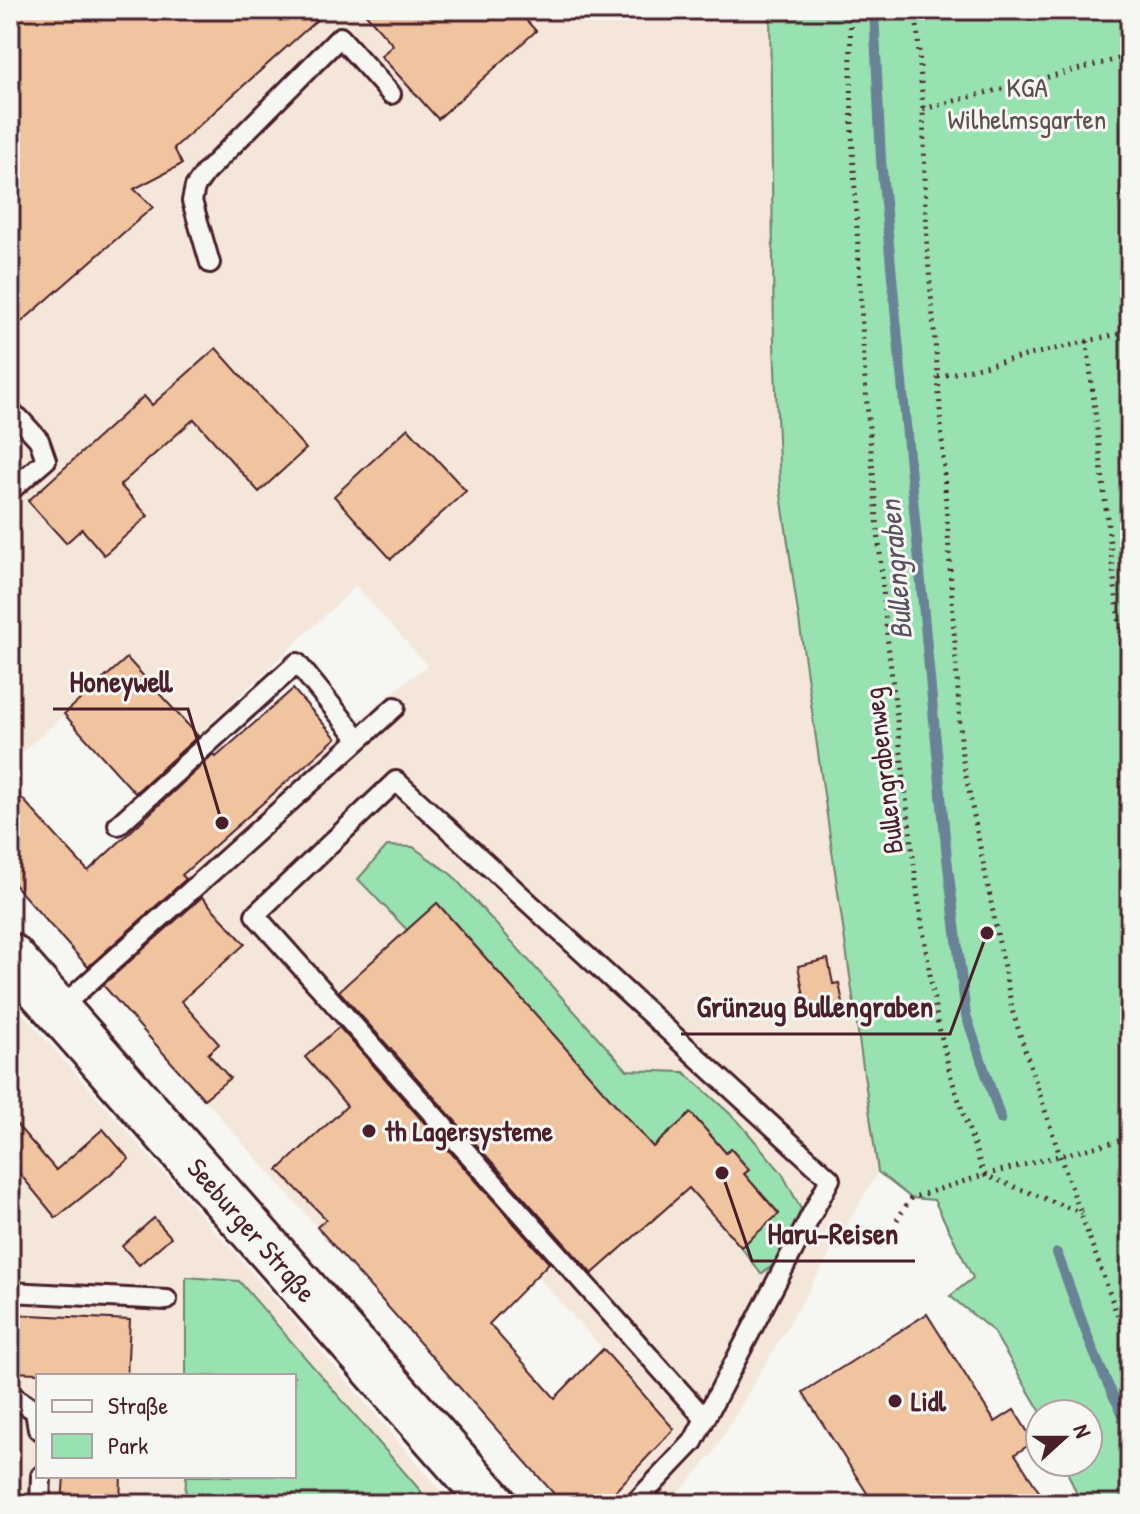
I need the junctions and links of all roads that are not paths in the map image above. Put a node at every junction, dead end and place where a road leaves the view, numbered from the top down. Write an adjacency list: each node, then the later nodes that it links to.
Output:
1 (391, 94): 2 (lane)
2 (210, 263)
3 (19, 418): 4 (lane)
4 (11, 490)
5 (395, 707): 6 (lane)
6 (358, 738): 7 (lane); 9 (lane)
7 (118, 825)
8 (10, 956): 9 (street, Seeburger Straße)
9 (58, 1010): 17 (street, Seeburger Straße)
10 (10, 1292): 11 (lane)
11 (167, 1300)
12 (10, 1394): 13 (lane)
13 (36, 1417)
14 (705, 1419): 14 (lane); 18 (lane)
15 (41, 1478): 16 (lane)
16 (40, 1504)
17 (494, 1504)
18 (634, 1504)

